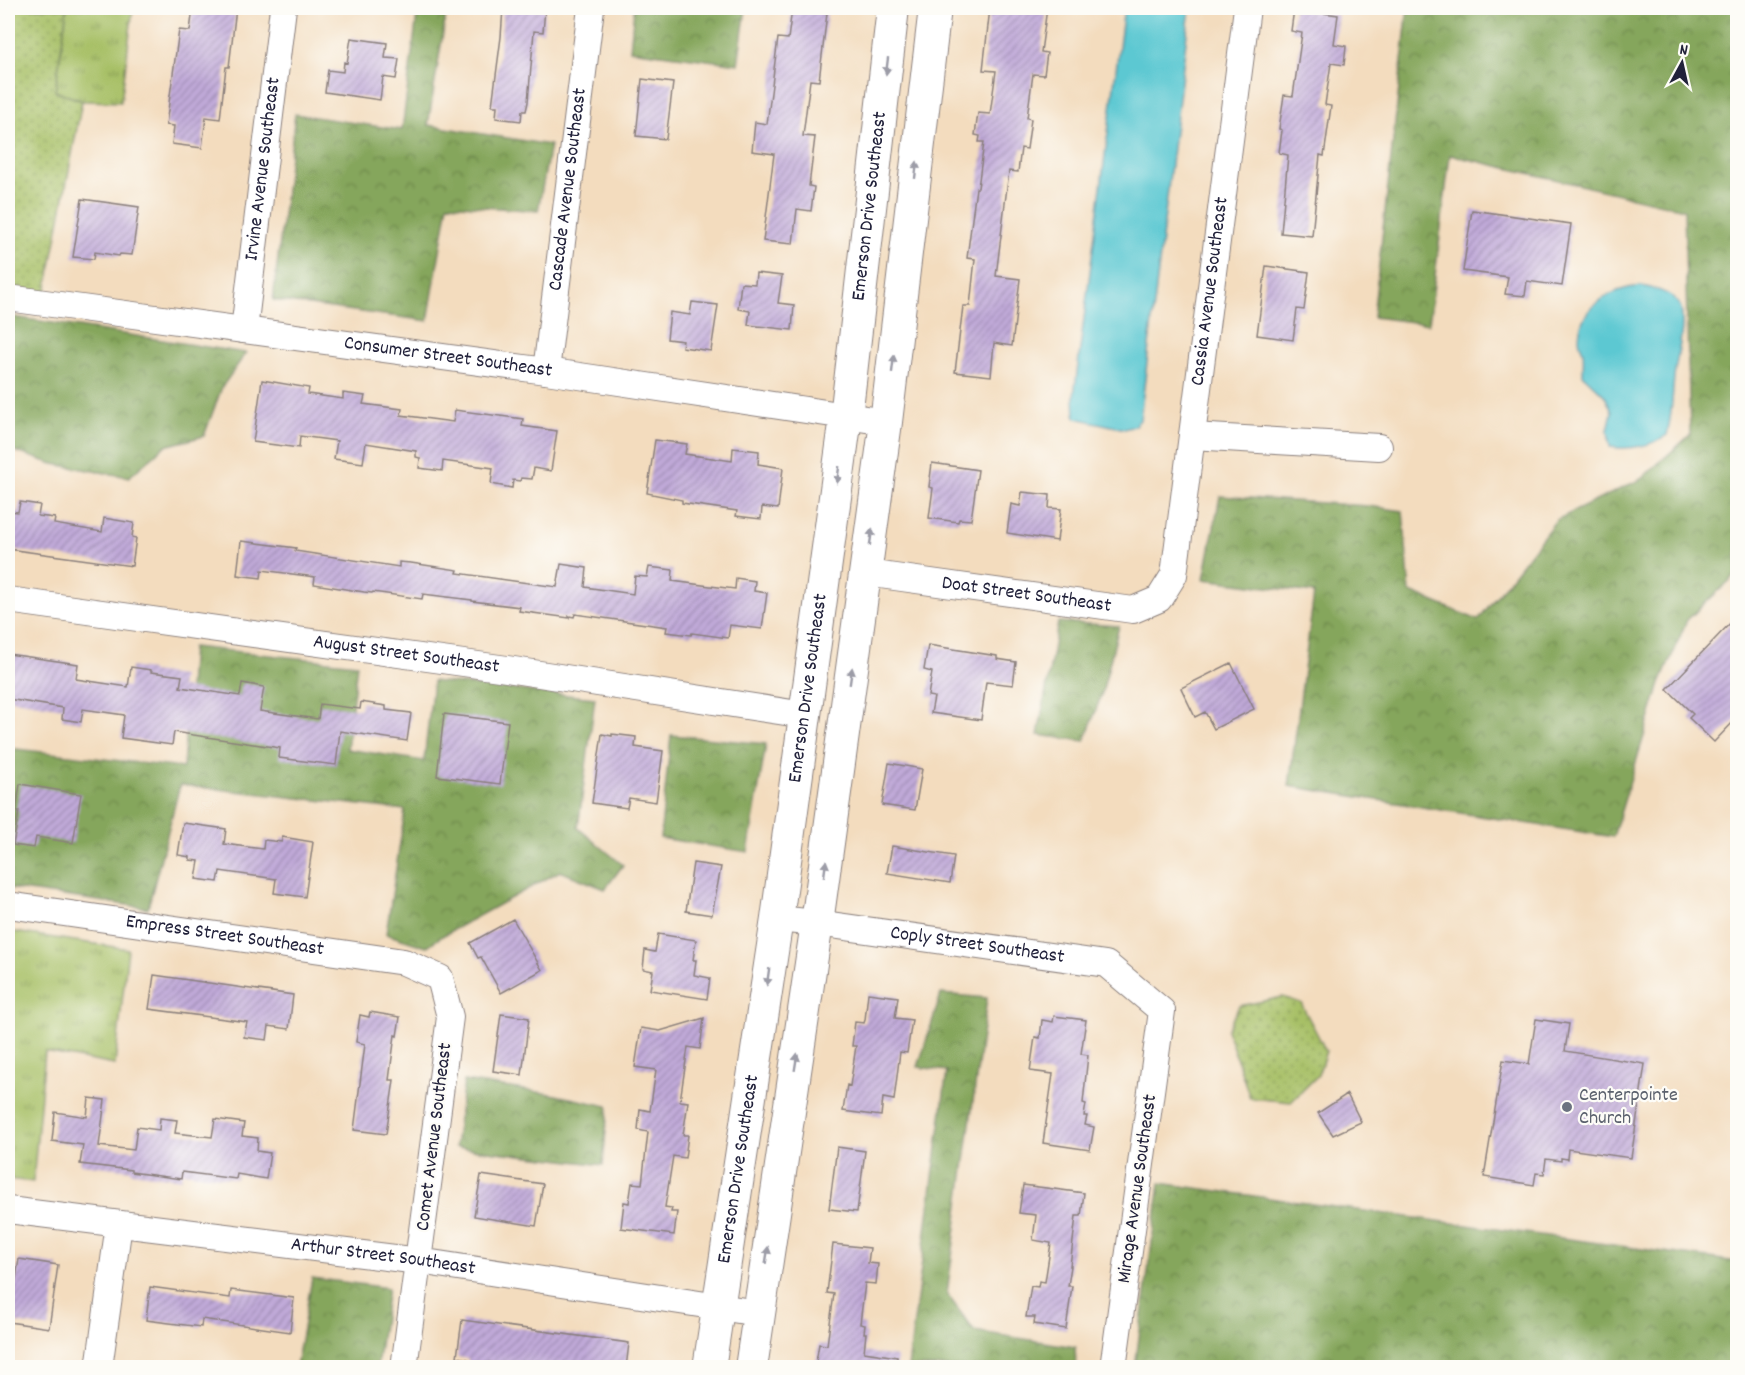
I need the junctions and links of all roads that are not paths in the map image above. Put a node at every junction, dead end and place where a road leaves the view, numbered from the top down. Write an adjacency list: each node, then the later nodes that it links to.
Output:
1 (283, 8): 7 (street, Irvine Avenue Southeast)
2 (591, 8): 8 (street, Cascade Avenue Southeast)
3 (894, 8): 9 (street, Emerson Drive Southeast, one-way to 9)
4 (935, 8): 10 (street, Emerson Drive Southeast, one-way to 4)
5 (1247, 8): 11 (street, Cassia Avenue Southeast)
6 (8, 298): 7 (street, Consumer Street Southeast)
7 (244, 330): 8 (street, Consumer Street Southeast)
8 (546, 371): 9 (street, Consumer Street Southeast)
9 (846, 417): 10 (street, Consumer Street Southeast); 16 (street, Emerson Drive Southeast, one-way to 16)
10 (886, 422): 13 (street, Emerson Drive Southeast, one-way to 10)
11 (1192, 436): 12 (street); 14 (street, Cassia Avenue Southeast)
12 (1379, 447)
13 (866, 573): 14 (street, Doat Street Southeast); 19 (street, Emerson Drive Southeast, one-way to 13)
14 (1174, 575)
15 (8, 600): 16 (street, August Street Southeast)
16 (805, 715): 18 (street, Emerson Drive Southeast)
17 (8, 905): 20 (street, Empress Street Southeast)
18 (777, 919): 19 (street, Coply Street Southeast); 25 (street, Emerson Drive Southeast, one-way to 25)
19 (818, 923): 21 (street, Coply Street Southeast); 26 (street, Emerson Drive Southeast, one-way to 19)
20 (440, 978): 24 (street, Comet Avenue Southeast)
21 (1162, 1011): 31 (street, Mirage Avenue Southeast)
22 (8, 1210): 23 (street, Arthur Street Southeast)
23 (119, 1224): 24 (street, Arthur Street Southeast); 27 (street)
24 (419, 1261): 25 (street, Arthur Street Southeast); 28 (street, Comet Avenue Southeast)
25 (718, 1307): 26 (street, Arthur Street Southeast); 29 (street, Emerson Drive Southeast)
26 (758, 1313): 30 (street, Emerson Drive Southeast)
27 (99, 1368)
28 (404, 1368)
29 (710, 1368)
30 (751, 1368)
31 (1113, 1368)

